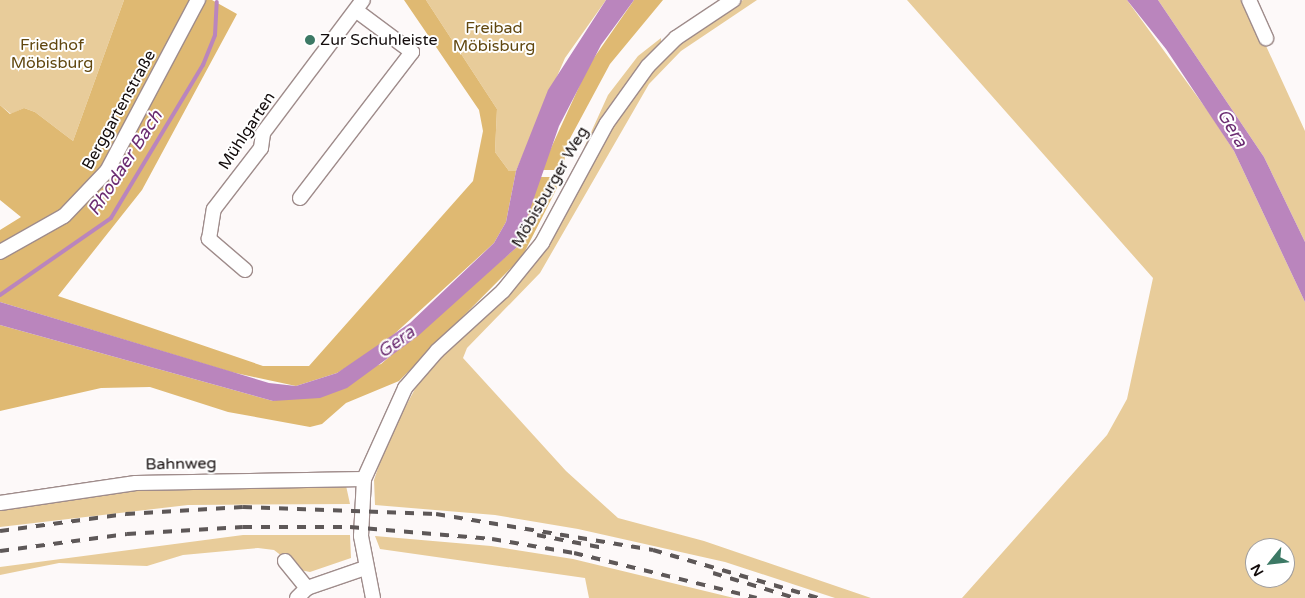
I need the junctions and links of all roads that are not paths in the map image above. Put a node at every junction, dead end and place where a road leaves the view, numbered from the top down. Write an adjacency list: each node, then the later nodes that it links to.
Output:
1 (198, 0): 7 (street, Berggartenstraße)
2 (733, 0): 9 (street, Möbisburger Weg)
3 (1249, 0): 5 (street)
4 (360, 6): 6 (street, Mühlgarten); 8 (street, Mühlgarten)
5 (1266, 38)
6 (300, 198)
7 (0, 252)
8 (244, 270)
9 (364, 479): 10 (street, Bahnweg); 12 (street, Möbisburger Weg)
10 (0, 503)
11 (285, 561): 13 (street)
12 (366, 568): 13 (street); 15 (street, Möbisburger Weg)
13 (307, 588): 14 (street)
14 (297, 598)
15 (373, 598)

